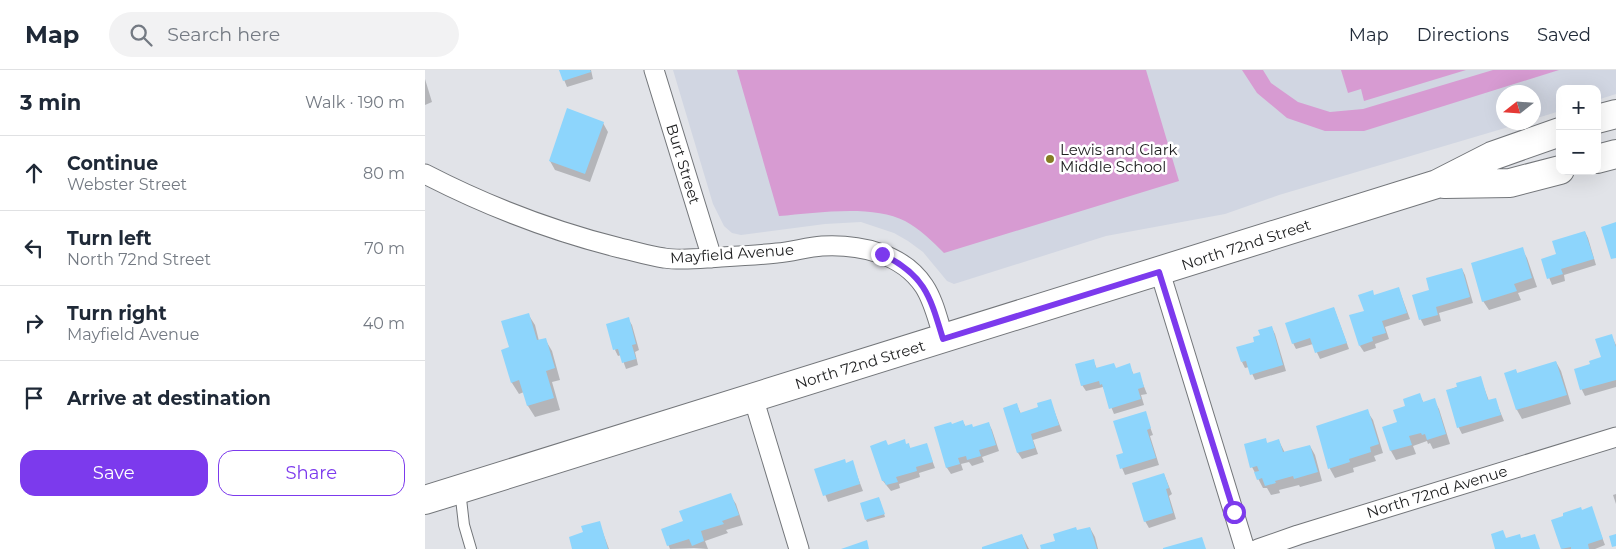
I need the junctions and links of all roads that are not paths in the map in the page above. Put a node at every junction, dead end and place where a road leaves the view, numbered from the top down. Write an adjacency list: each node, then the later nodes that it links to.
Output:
1 (654, 70): 10 (street, Burt Street)
2 (1616, 114): 3 (main road)
3 (1601, 118)
4 (1556, 133): 9 (main road, North 72nd Street)
5 (1616, 154): 6 (main road)
6 (1601, 158)
7 (1556, 171): 9 (main road, North 72nd Street)
8 (425, 174): 10 (street, Mayfield Avenue)
9 (1437, 184): 11 (main road, North 72nd Street)
10 (711, 258): 12 (street, Mayfield Avenue)
11 (1159, 272): 12 (main road, North 72nd Street); 19 (street)
12 (943, 339): 13 (main road, North 72nd Street)
13 (753, 397): 15 (main road, North 72nd Street); 18 (street)
14 (1616, 437): 20 (street, North 72nd Avenue)
15 (460, 489): 16 (main road, North 72nd Street); 17 (lane)
16 (425, 500)
17 (471, 549)
18 (799, 549)
19 (1245, 549)
20 (1258, 549)

